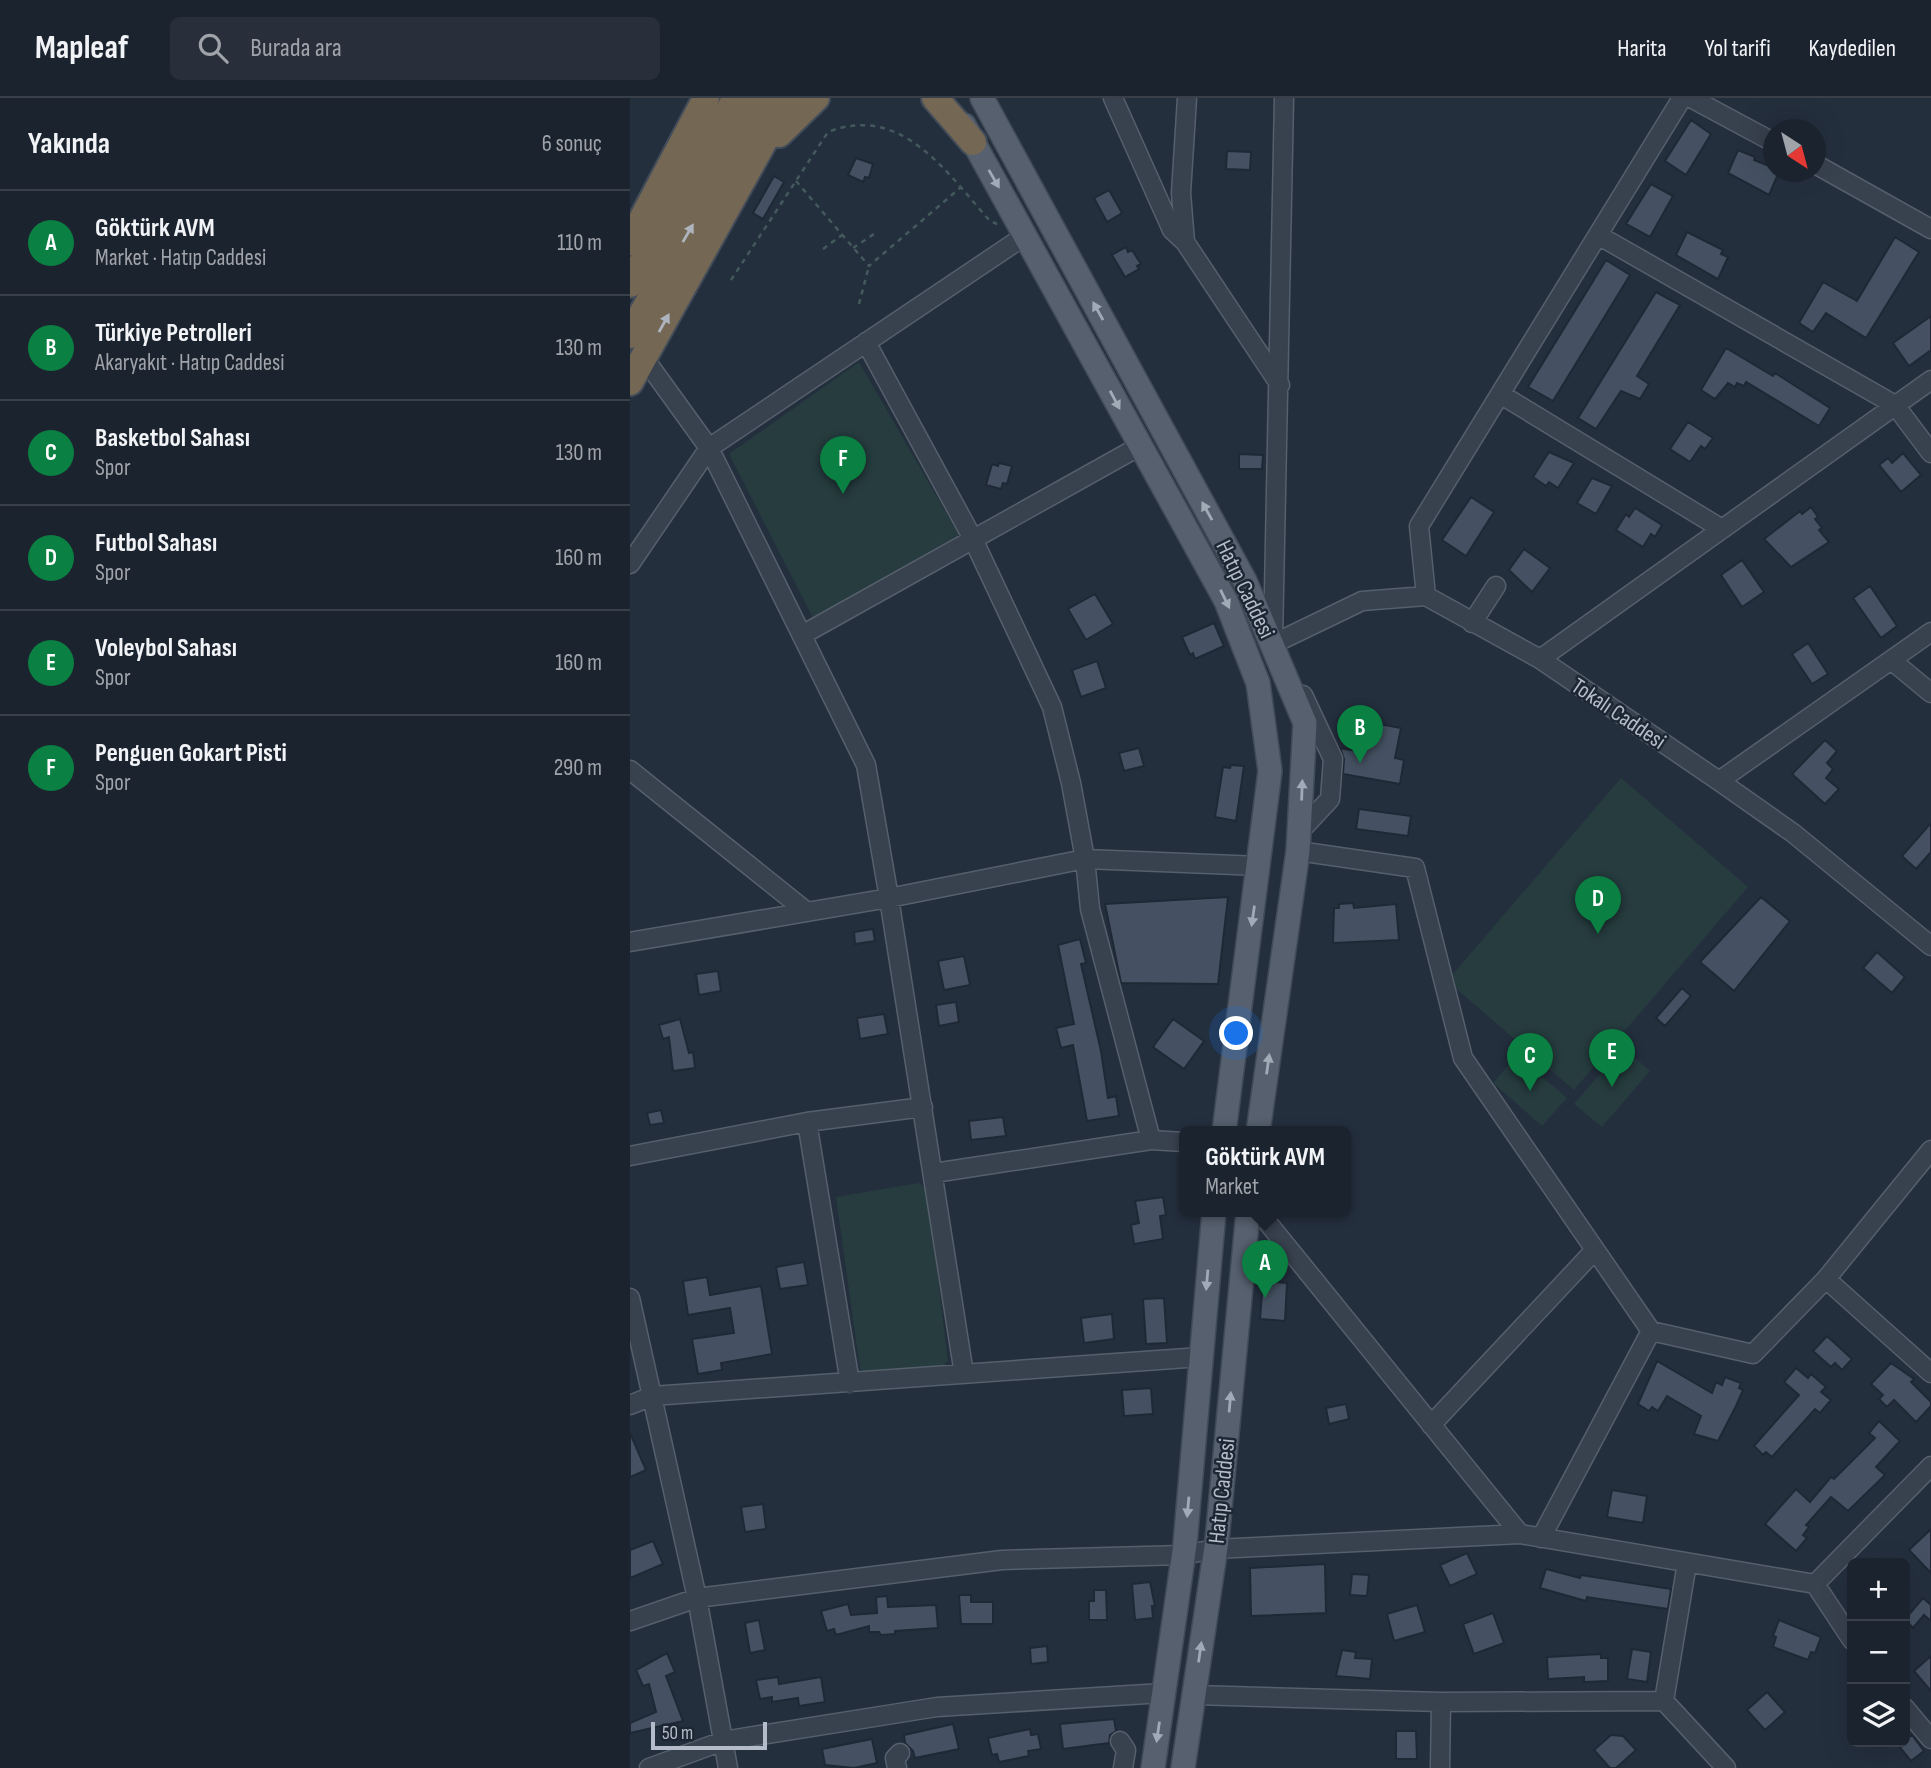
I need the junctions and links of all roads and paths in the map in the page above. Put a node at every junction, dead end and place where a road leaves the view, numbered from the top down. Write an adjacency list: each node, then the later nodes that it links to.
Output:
1 (706, 98): 25 (highway)
2 (736, 98): 31 (highway)
3 (764, 98): 33 (highway, one-way to 3)
4 (788, 98): 16 (highway)
5 (816, 98): 16 (highway)
6 (935, 98): 15 (highway)
7 (949, 98): 15 (main road, Hatıp Caddesi)
8 (982, 98): 52 (main road, Hatıp Caddesi, one-way to 8)
9 (1113, 98): 26 (street)
10 (1186, 98): 26 (street)
11 (1284, 98): 38 (street)
12 (1682, 98): 24 (street)
13 (1691, 98): 14 (street)
14 (1763, 137)
15 (973, 142): 23 (main road, Hatıp Caddesi, one-way to 23)
16 (756, 158): 35 (highway, one-way to 16)
17 (1826, 170): 20 (street)
18 (796, 181): 19 (path); 22 (path); 30 (path)
19 (960, 188): 23 (path); 29 (path)
20 (1931, 229)
21 (874, 233): 27 (path)
22 (842, 235): 27 (path); 28 (path)
23 (1026, 235): 34 (street); 41 (main road, Hatıp Caddesi, one-way to 41)
24 (1598, 235): 39 (street); 40 (street)
25 (630, 242)
26 (1185, 242): 38 (street)
27 (853, 248): 29 (path)
28 (823, 249)
29 (869, 266): 32 (path)
30 (731, 280)
31 (630, 284)
32 (859, 304)
33 (630, 335)
34 (866, 342): 42 (street); 45 (street)
35 (644, 358): 37 (highway); 42 (street)
36 (1931, 380): 40 (street)
37 (630, 382)
38 (1280, 385): 52 (street)
39 (1500, 394): 44 (street); 48 (street)
40 (1895, 405): 43 (street); 44 (street)
41 (1140, 446): 45 (street); 53 (main road, Hatıp Caddesi, one-way to 53)
42 (709, 448): 46 (street); 51 (street)
43 (1931, 453)
44 (1723, 528): 54 (street)
45 (973, 539): 51 (street); 60 (street)
46 (630, 564)
47 (1496, 586): 49 (street)
48 (1426, 596): 49 (street, Tokalı Caddesi); 52 (street)
49 (1472, 623): 54 (street, Tokalı Caddesi)
50 (1931, 632): 55 (street)
51 (802, 635): 62 (street)
52 (1273, 644): 53 (main road); 59 (main road, Hatıp Caddesi)
53 (1248, 654): 61 (main road, Hatıp Caddesi)
54 (1540, 659): 58 (street, Tokalı Caddesi)
55 (1891, 660): 56 (street); 58 (street)
56 (1931, 692)
57 (630, 770): 63 (street)
58 (1719, 781): 65 (street, Tokalı Caddesi)
59 (1300, 840): 69 (main road, Hatıp Caddesi, one-way to 59); 78 (street)
60 (1085, 859): 61 (street); 62 (street); 70 (street)
61 (1259, 866): 68 (main road, Hatıp Caddesi, one-way to 68)
62 (889, 898): 63 (street); 66 (street)
63 (807, 912): 64 (street)
64 (630, 942)
65 (1931, 946)
66 (923, 1107): 67 (street); 74 (street)
67 (807, 1122): 73 (street); 85 (street)
68 (1225, 1126)
69 (1259, 1126)
70 (1152, 1140): 71 (street); 74 (street)
71 (1179, 1142)
72 (1931, 1150): 79 (street)
73 (630, 1156)
74 (934, 1173): 84 (street)
75 (1214, 1217): 82 (main road, Hatıp Caddesi, one-way to 82)
76 (1248, 1217): 92 (main road, Hatıp Caddesi, one-way to 76)
77 (1263, 1217): 88 (street)
78 (1595, 1250): 81 (street); 88 (street)
79 (1826, 1279): 81 (street); 83 (street)
80 (630, 1298): 86 (street)
81 (1651, 1331): 91 (street)
82 (1201, 1357): 84 (street); 93 (main road, Hatıp Caddesi, one-way to 93)
83 (1931, 1373)
84 (964, 1374): 85 (street)
85 (850, 1383): 86 (street)
86 (652, 1396): 87 (street); 96 (street)
87 (630, 1405)
88 (1432, 1425): 90 (street)
89 (1931, 1466): 95 (street)
90 (1520, 1534): 91 (street); 92 (street)
91 (1541, 1538): 94 (street)
92 (1215, 1549): 93 (street); 100 (main road, Hatıp Caddesi, one-way to 92)
93 (1183, 1555): 96 (street); 99 (main road, Hatıp Caddesi)
94 (1687, 1563): 95 (street); 101 (street)
95 (1815, 1584): 98 (street)
96 (697, 1598): 97 (street); 105 (street)
97 (630, 1621)
98 (1847, 1632)
99 (1163, 1693): 105 (street); 110 (main road, Hatıp Caddesi, one-way to 110)
100 (1194, 1695): 102 (street); 111 (main road, Hatıp Caddesi)
101 (1664, 1701): 102 (street); 113 (street)
102 (1441, 1702): 112 (street)
103 (1910, 1714): 104 (street)
104 (1931, 1740)
105 (723, 1741): 107 (street); 108 (street)
106 (1120, 1741): 109 (street)
107 (649, 1768)
108 (728, 1768)
109 (1123, 1768)
110 (1153, 1768)
111 (1183, 1768)
112 (1440, 1768)
113 (1726, 1768)

